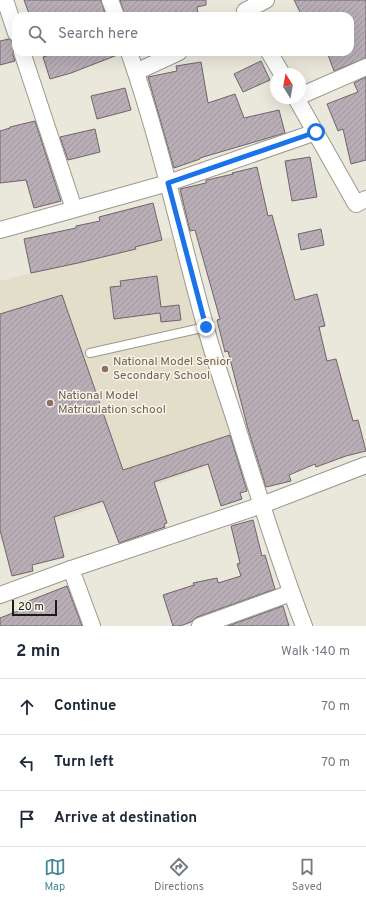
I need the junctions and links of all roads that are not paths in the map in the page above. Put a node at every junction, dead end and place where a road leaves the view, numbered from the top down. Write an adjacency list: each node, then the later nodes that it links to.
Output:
1 (5, 0): 6 (street)
2 (110, 0): 5 (street)
3 (266, 0): 4 (street)
4 (244, 9)
5 (114, 12)
6 (12, 21)
7 (23, 56): 19 (street)
8 (130, 56): 13 (street)
9 (170, 56): 13 (street)
10 (271, 56): 12 (street)
11 (366, 67): 14 (street)
12 (278, 68)
13 (136, 72): 17 (street)
14 (306, 93)
15 (300, 104): 16 (street)
16 (316, 132): 17 (street); 18 (street)
17 (168, 183): 19 (street); 21 (street)
18 (366, 199)
19 (74, 209): 20 (street)
20 (0, 230)
21 (206, 327): 22 (lane); 24 (street)
22 (90, 354)
23 (366, 465): 24 (street)
24 (262, 505): 25 (street); 26 (street)
25 (71, 569): 27 (street); 28 (street)
26 (291, 593): 29 (street); 30 (street)
27 (0, 595)
28 (92, 626)
29 (200, 626)
30 (304, 626)

